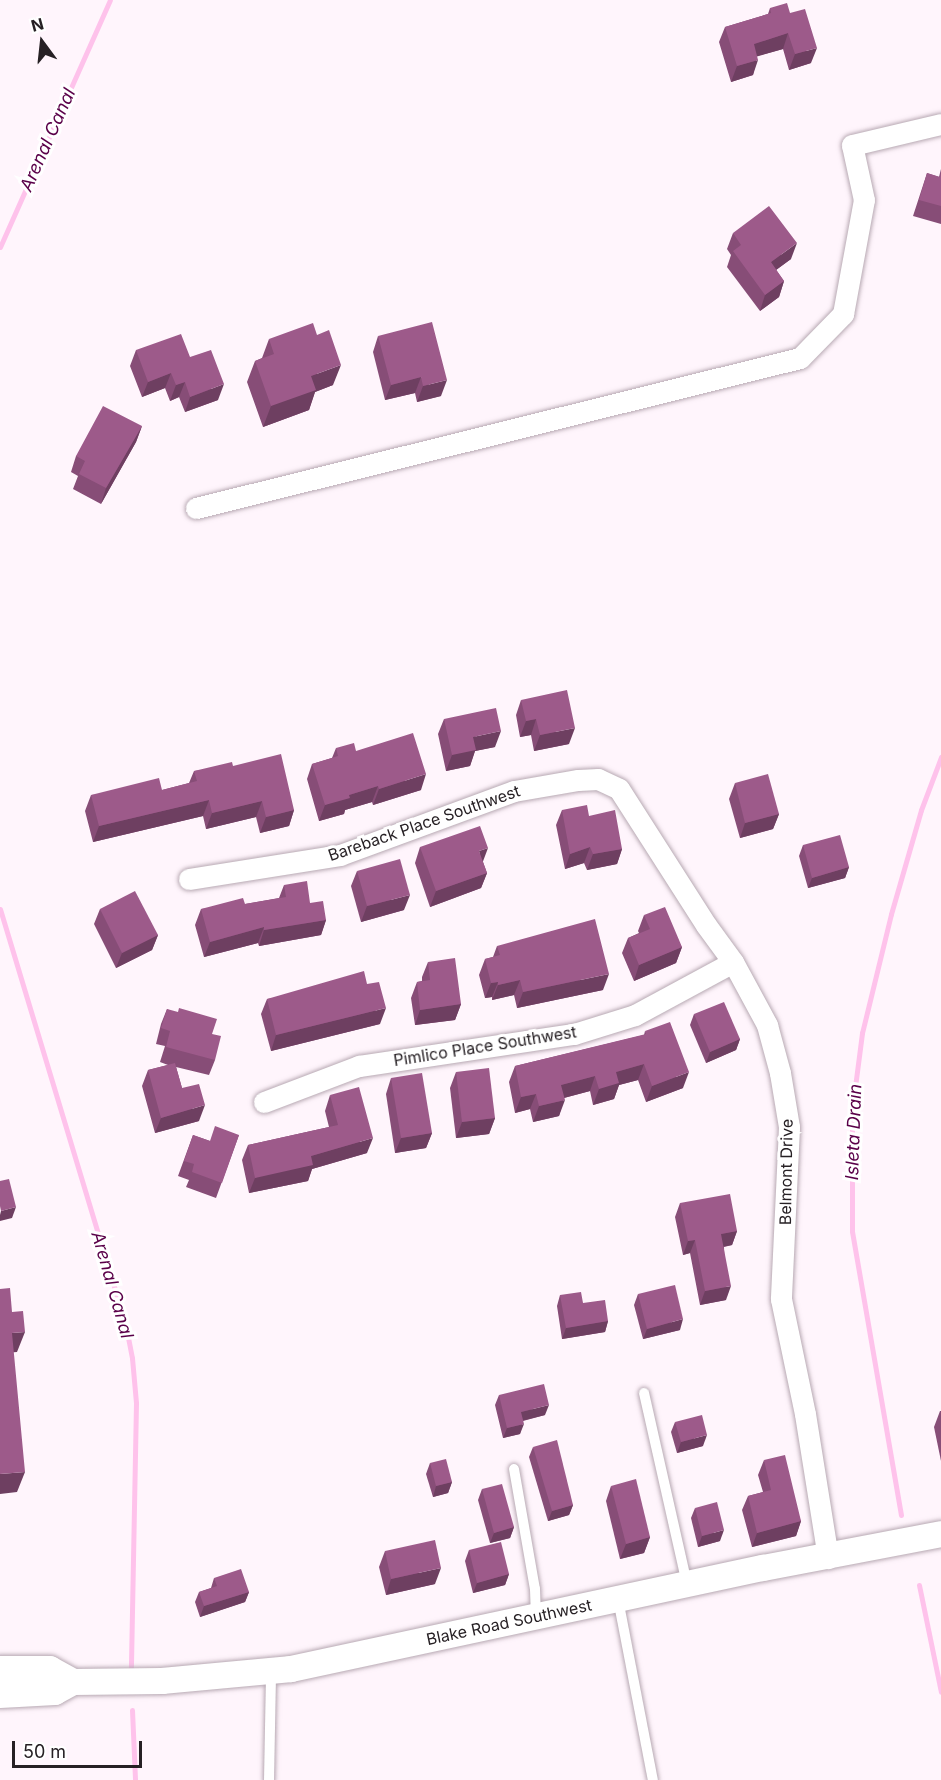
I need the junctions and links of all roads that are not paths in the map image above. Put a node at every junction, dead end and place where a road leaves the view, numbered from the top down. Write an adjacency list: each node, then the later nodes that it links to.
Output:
1 (941, 124): 2 (street)
2 (196, 508)
3 (640, 821): 4 (street, Bareback Place Southwest); 5 (street, Belmont Drive)
4 (189, 879)
5 (733, 962): 6 (street, Pimlico Place Southwest); 10 (street, Belmont Drive)
6 (264, 1102)
7 (644, 1394): 11 (lane)
8 (514, 1469): 13 (lane)
9 (941, 1534): 10 (street, Blake Road Southwest)
10 (828, 1557): 11 (street, Blake Road Southwest)
11 (687, 1584): 12 (street, Blake Road Southwest)
12 (618, 1599): 13 (street, Blake Road Southwest); 19 (lane)
13 (536, 1616): 15 (street, Blake Road Southwest)
14 (0, 1670): 16 (street, Blake Road Southwest)
15 (271, 1672): 16 (street, Blake Road Southwest); 18 (lane)
16 (73, 1682): 17 (street, Blake Road Southwest)
17 (0, 1695)
18 (269, 1780)
19 (653, 1780)

